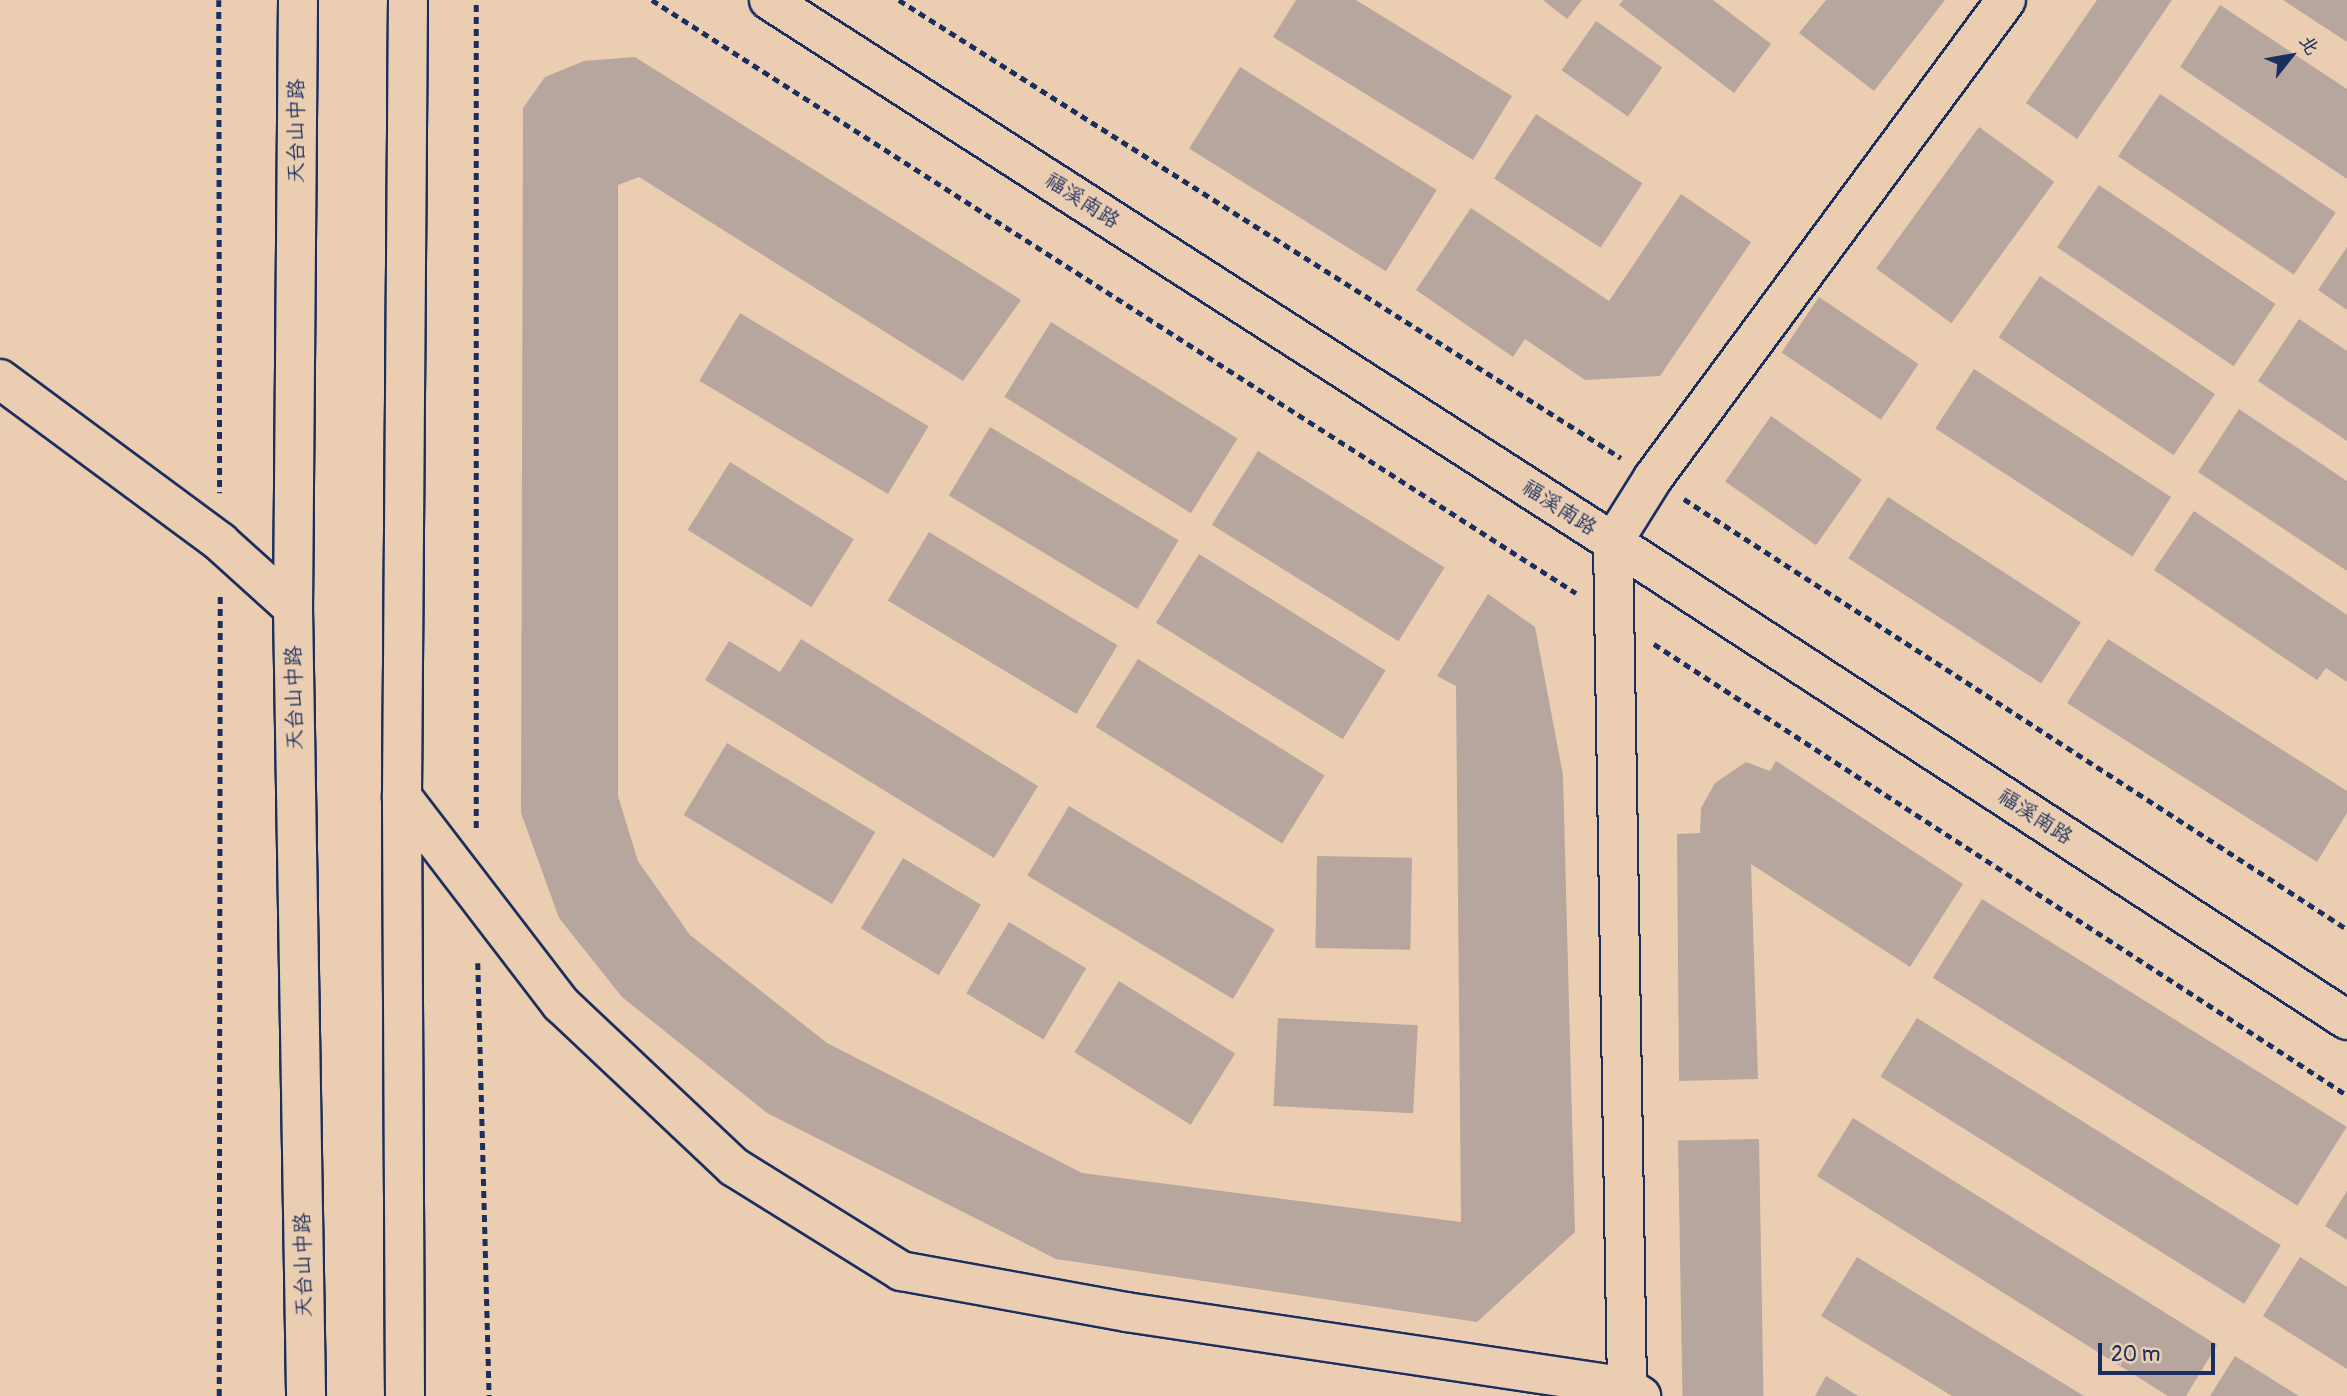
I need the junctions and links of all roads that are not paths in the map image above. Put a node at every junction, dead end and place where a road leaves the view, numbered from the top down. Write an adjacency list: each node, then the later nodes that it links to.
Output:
1 (298, 0): 7 (main road, 天台山中路)
2 (408, 0): 8 (main road)
3 (769, 0): 6 (main road, 福溪南路)
4 (2006, 0): 6 (main road)
5 (0, 379): 7 (main road)
6 (1612, 542): 9 (main road, 福溪南路); 10 (main road)
7 (293, 608): 11 (main road, 天台山中路)
8 (402, 797): 10 (main road); 12 (main road)
9 (2347, 1020)
10 (1634, 1391)
11 (306, 1396)
12 (405, 1396)

